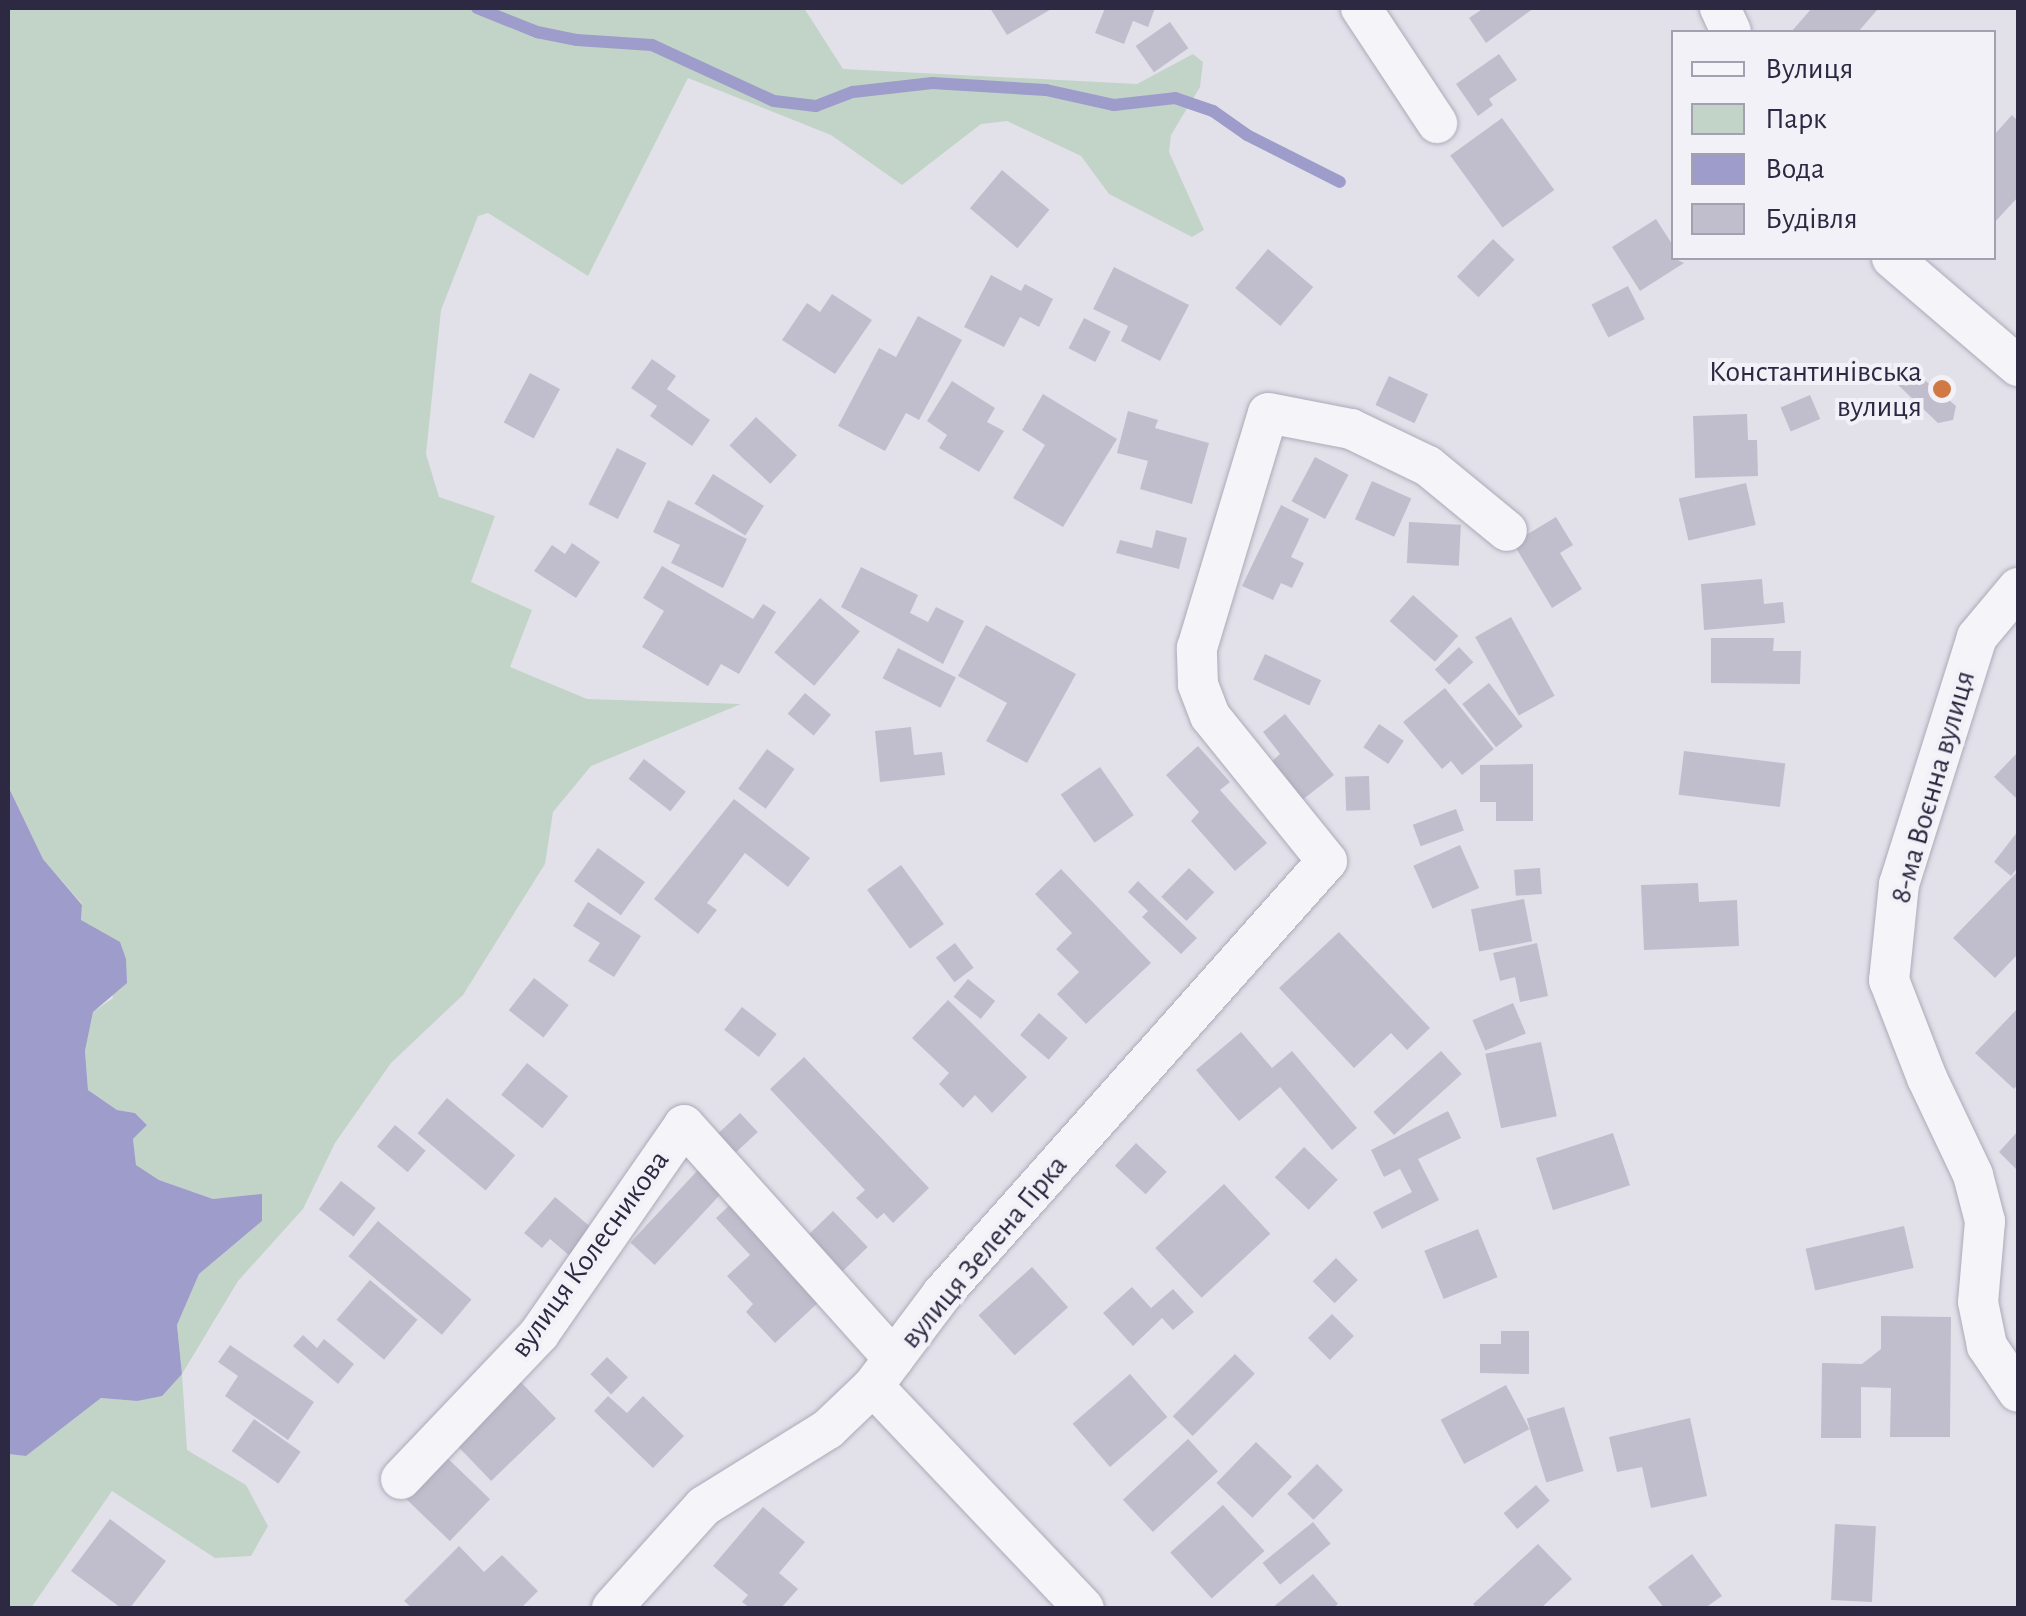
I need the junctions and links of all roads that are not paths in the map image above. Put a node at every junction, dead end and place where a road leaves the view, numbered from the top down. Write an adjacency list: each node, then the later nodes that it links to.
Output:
1 (1361, 8): 2 (street)
2 (1438, 123)
3 (1894, 260): 4 (street)
4 (2018, 366)
5 (1506, 531): 7 (street, вулиця Зелена Гірка)
6 (2018, 588): 8 (street, 8-ма Воєнна вулиця)
7 (884, 1373): 9 (street, вулиця Колесникова); 10 (street, вулиця Зелена Гірка); 11 (street, вулиця Колесникова)
8 (2018, 1392)
9 (401, 1479)
10 (612, 1608)
11 (1084, 1608)

